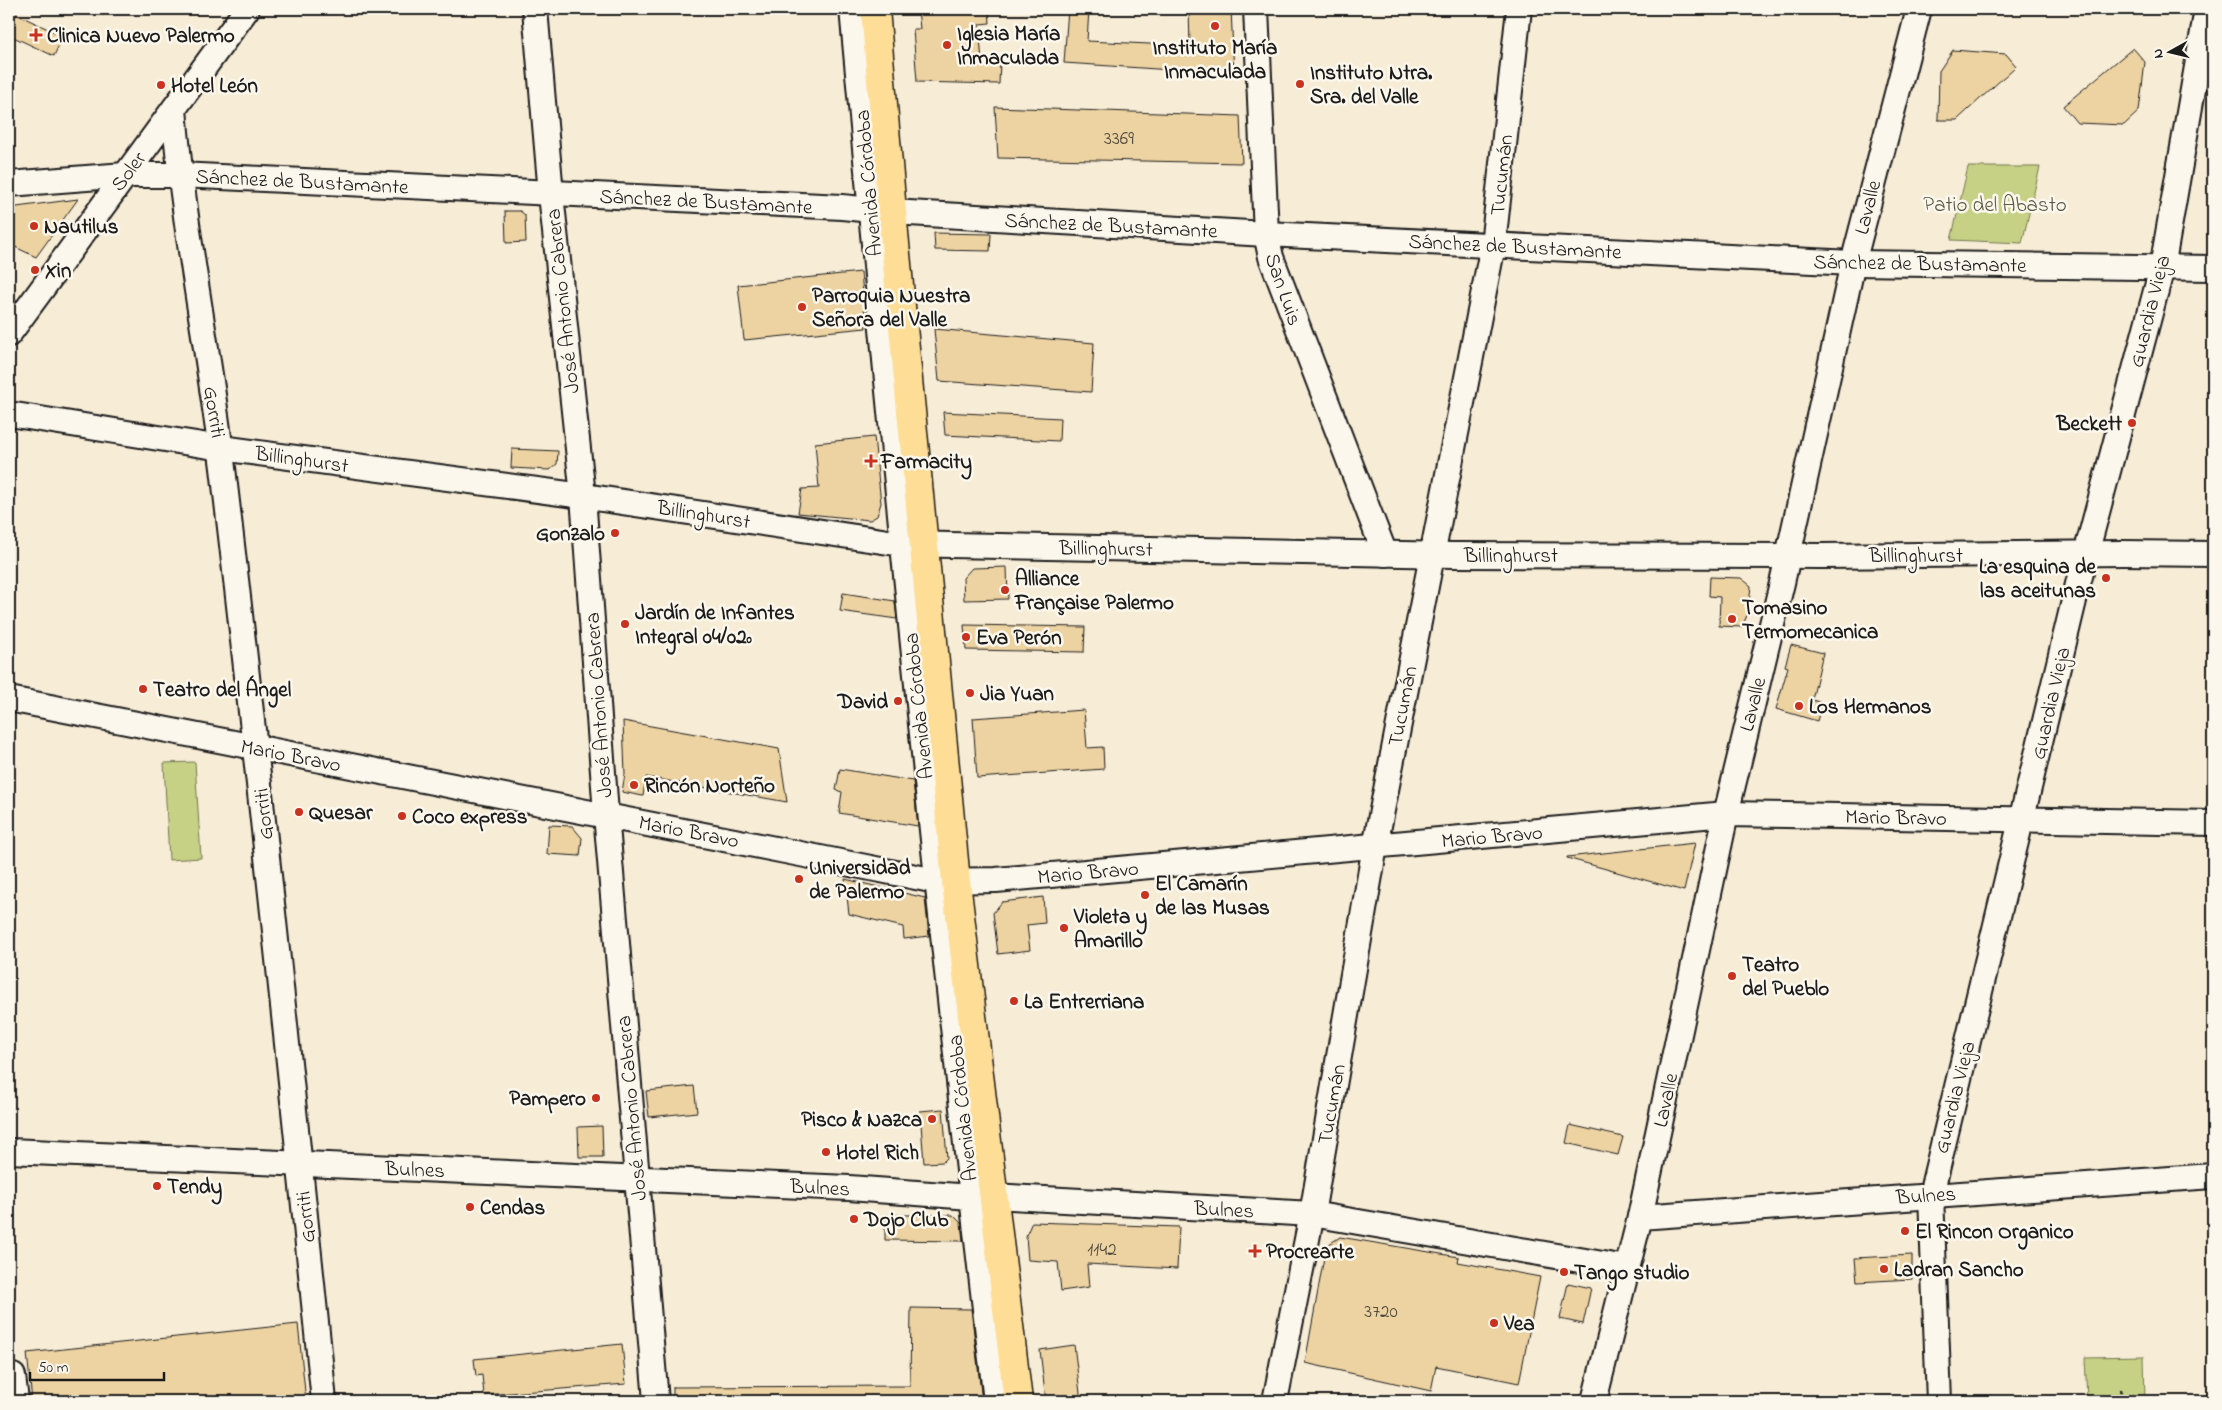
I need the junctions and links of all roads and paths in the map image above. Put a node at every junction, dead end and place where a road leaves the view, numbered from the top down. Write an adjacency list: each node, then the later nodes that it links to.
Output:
1 (247, 9): 9 (street, Soler)
2 (535, 9): 13 (street, José Antonio Cabrera)
3 (852, 9): 14 (street, Avenida Córdoba)
4 (875, 9): 14 (main road, Avenida Córdoba)
5 (1256, 9): 15 (street, San Luis)
6 (1519, 9): 16 (street, Tucumán)
7 (1918, 9): 17 (street, Lavalle)
8 (2207, 9): 18 (street, Guardia Vieja)
9 (174, 109): 10 (street, Soler); 11 (street, Gorriti)
10 (125, 175): 11 (street, Sánchez de Bustamante); 12 (street, Sánchez de Bustamante); 20 (street, Soler)
11 (179, 175): 13 (street, Sánchez de Bustamante); 22 (street, Gorriti)
12 (9, 184)
13 (551, 194): 14 (street, Sánchez de Bustamante); 23 (street, José Antonio Cabrera)
14 (880, 211): 15 (street, Sánchez de Bustamante); 24 (main road, Avenida Córdoba)
15 (1266, 234): 16 (street, Sánchez de Bustamante); 25 (street, San Luis)
16 (1493, 244): 17 (street, Sánchez de Bustamante); 26 (street, Tucumán)
17 (1853, 263): 18 (street, Sánchez de Bustamante); 29 (street, Lavalle)
18 (2162, 268): 19 (street, Sánchez de Bustamante); 27 (street, Guardia Vieja)
19 (2213, 268)
20 (9, 334)
21 (9, 414): 22 (street, Billinghurst)
22 (221, 448): 23 (street, Billinghurst); 31 (street, Gorriti)
23 (583, 496): 24 (street, Billinghurst); 32 (street, José Antonio Cabrera)
24 (913, 545): 25 (street, Billinghurst); 37 (main road, Avenida Córdoba)
25 (1385, 554): 26 (street, Billinghurst)
26 (1432, 554): 29 (street, Billinghurst); 36 (street, Tucumán)
27 (2086, 554): 28 (street, Billinghurst); 29 (street, Billinghurst); 34 (street, Guardia Vieja)
28 (2213, 554)
29 (1787, 556): 33 (street, Lavalle)
30 (9, 699): 31 (street, Mario Bravo)
31 (256, 749): 32 (street, Mario Bravo); 39 (street, Gorriti)
32 (606, 814): 37 (street, Mario Bravo); 41 (street, José Antonio Cabrera)
33 (1726, 814): 34 (street, Mario Bravo); 36 (street, Mario Bravo); 45 (street, Lavalle)
34 (2022, 820): 35 (street, Mario Bravo); 42 (street, Guardia Vieja)
35 (2213, 823)
36 (1374, 846): 37 (street, Mario Bravo); 44 (street, Tucumán)
37 (946, 881): 43 (main road, Avenida Córdoba)
38 (9, 1151): 39 (street, Bulnes)
39 (300, 1164): 41 (street, Bulnes); 50 (street, Gorriti)
40 (2213, 1176): 42 (street, Bulnes)
41 (637, 1178): 43 (street, Bulnes); 51 (street, José Antonio Cabrera)
42 (1931, 1195): 45 (street, Bulnes); 56 (street, Guardia Vieja)
43 (982, 1196): 44 (street, Bulnes); 52 (street, Avenida Córdoba); 53 (main road, Avenida Córdoba)
44 (1312, 1214): 46 (street, Bulnes); 54 (street, Tucumán)
45 (1640, 1217): 46 (street, Lavalle)
46 (1626, 1268): 55 (street, Lavalle)
47 (9, 1376): 49 (street)
48 (2121, 1389): 57 (path)
49 (16, 1401)
50 (324, 1401)
51 (656, 1401)
52 (996, 1401)
53 (1018, 1401)
54 (1275, 1401)
55 (1594, 1401)
56 (1939, 1401)
57 (2119, 1401)

